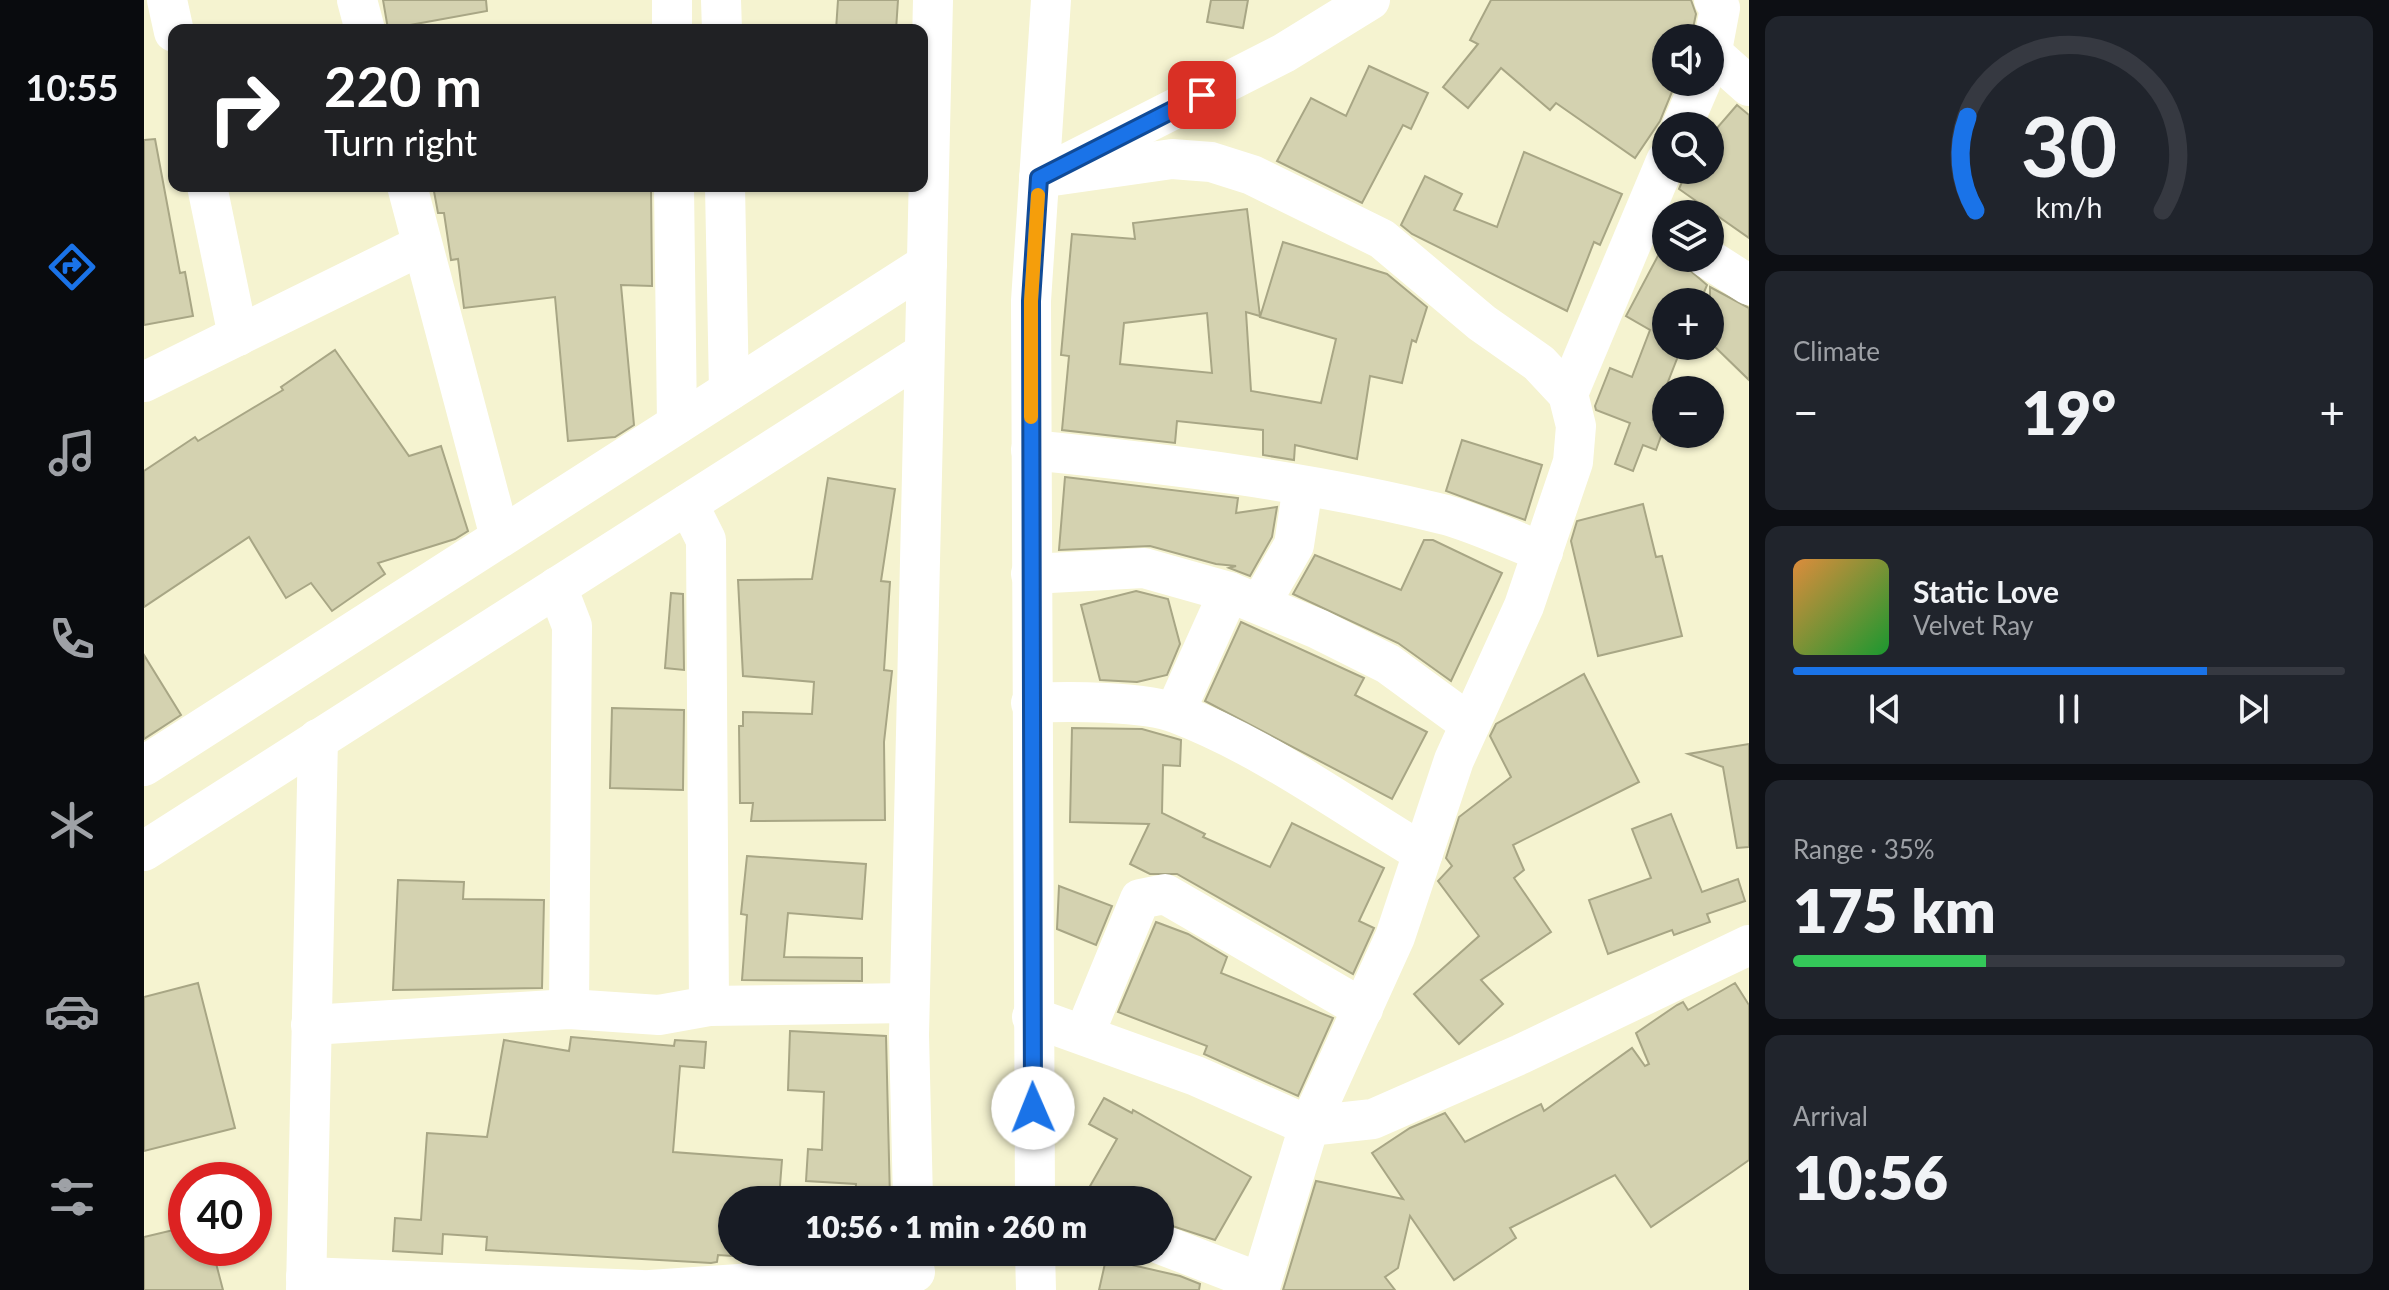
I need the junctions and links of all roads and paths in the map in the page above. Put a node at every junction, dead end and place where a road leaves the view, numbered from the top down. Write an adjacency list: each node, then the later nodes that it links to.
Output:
1 (167, 0): 9 (street)
2 (357, 0): 10 (street)
3 (672, 0): 11 (street)
4 (721, 0): 12 (street)
5 (933, 0): 23 (street)
6 (1051, 0): 16 (street)
7 (1370, 0): 16 (street)
8 (1722, 3): 13 (street)
9 (172, 24)
10 (363, 24)
11 (672, 24)
12 (722, 24)
13 (1717, 24)
14 (1724, 74): 15 (street)
15 (1749, 86)
16 (1039, 178): 30 (street); 32 (street)
17 (208, 192): 26 (street)
18 (409, 192): 22 (street)
19 (674, 192): 31 (street)
20 (725, 192): 29 (street)
21 (1652, 226): 30 (street)
22 (422, 245): 26 (street); 35 (street)
23 (927, 264): 27 (street); 29 (street)
24 (1724, 269): 25 (street)
25 (1749, 285)
26 (238, 336): 28 (street)
27 (924, 353): 34 (street); 48 (street)
28 (144, 382)
29 (729, 391): 31 (street)
30 (1568, 394): 36 (street)
31 (677, 424): 35 (street)
32 (1031, 450): 33 (street); 37 (street)
33 (1303, 486): 36 (street); 39 (street)
34 (688, 504): 38 (street); 49 (street)
35 (500, 537): 44 (street)
36 (1543, 552): 42 (street)
37 (1031, 574): 39 (street); 40 (street)
38 (557, 587): 43 (street); 50 (street)
39 (1245, 598): 41 (street); 42 (street)
40 (1031, 703): 41 (street); 52 (street)
41 (1175, 712): 46 (street)
42 (1470, 724): 46 (street)
43 (318, 739): 45 (street); 53 (street)
44 (144, 766)
45 (144, 851)
46 (1423, 853): 51 (street)
47 (1749, 945): 55 (street)
48 (909, 1003): 49 (street); 56 (street)
49 (709, 1006): 50 (street)
50 (569, 1009): 53 (street)
51 (1363, 1009): 54 (street); 55 (street)
52 (1032, 1017): 54 (street); 57 (street)
53 (311, 1025): 61 (street)
54 (1084, 1035): 55 (street)
55 (1309, 1126): 62 (street)
56 (913, 1186)
57 (1035, 1186)
58 (1174, 1250): 62 (street)
59 (1035, 1266): 65 (street)
60 (915, 1271): 64 (street)
61 (306, 1284): 63 (street)
62 (1260, 1287)
63 (642, 1290)
64 (650, 1290)
65 (1036, 1290)

